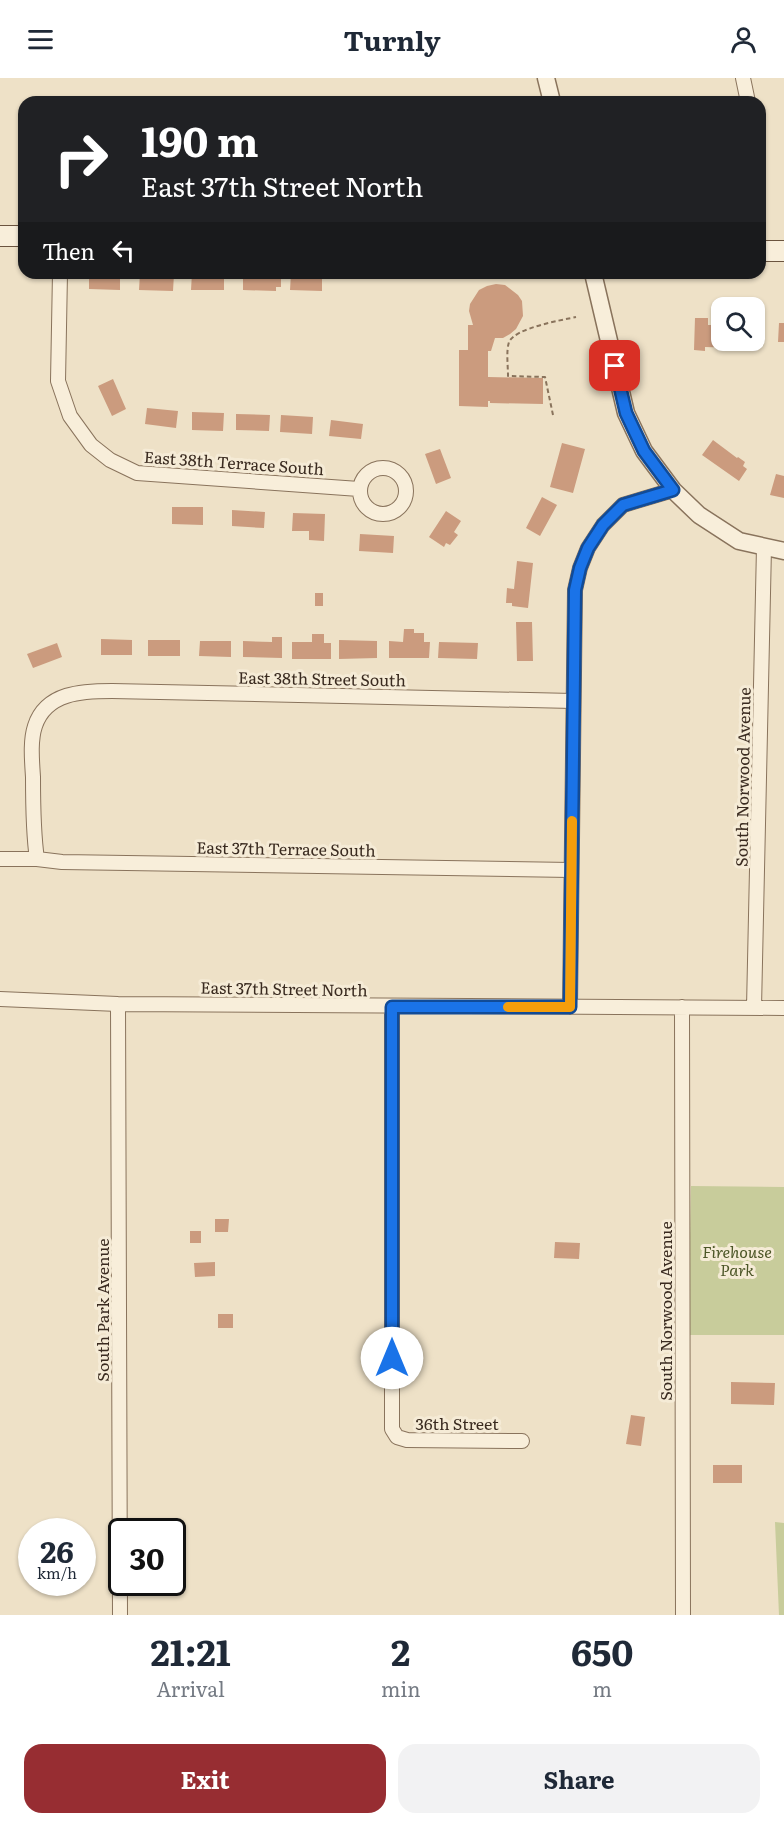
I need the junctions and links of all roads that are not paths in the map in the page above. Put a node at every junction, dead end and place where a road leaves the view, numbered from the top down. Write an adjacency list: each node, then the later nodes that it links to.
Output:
1 (546, 78): 3 (street)
2 (743, 78): 4 (street)
3 (550, 96)
4 (747, 96)
5 (0, 236): 6 (main road)
6 (18, 236)
7 (766, 251): 8 (main road)
8 (784, 251)
9 (60, 279): 11 (street, East 38th Terrace South)
10 (594, 279): 12 (street)
11 (359, 489)
12 (673, 490): 13 (street); 15 (street)
13 (764, 547): 14 (street); 24 (street, South Norwood Avenue)
14 (784, 551)
15 (573, 701): 17 (street, East 38th Street South); 18 (street)
16 (0, 859): 17 (street, East 37th Terrace South)
17 (37, 859): 18 (street, East 37th Terrace South)
18 (571, 870): 22 (street)
19 (0, 999): 20 (street, East 37th Street North)
20 (118, 1004): 21 (street, East 37th Street North); 27 (street, South Park Avenue)
21 (392, 1007): 22 (street, East 37th Street North); 26 (street, 36th Street)
22 (570, 1007): 23 (street, East 37th Street North)
23 (682, 1007): 24 (street, East 37th Street North); 28 (street, South Norwood Avenue)
24 (754, 1008): 25 (street, East 37th Street North)
25 (784, 1008)
26 (522, 1441)
27 (120, 1615)
28 (683, 1615)

